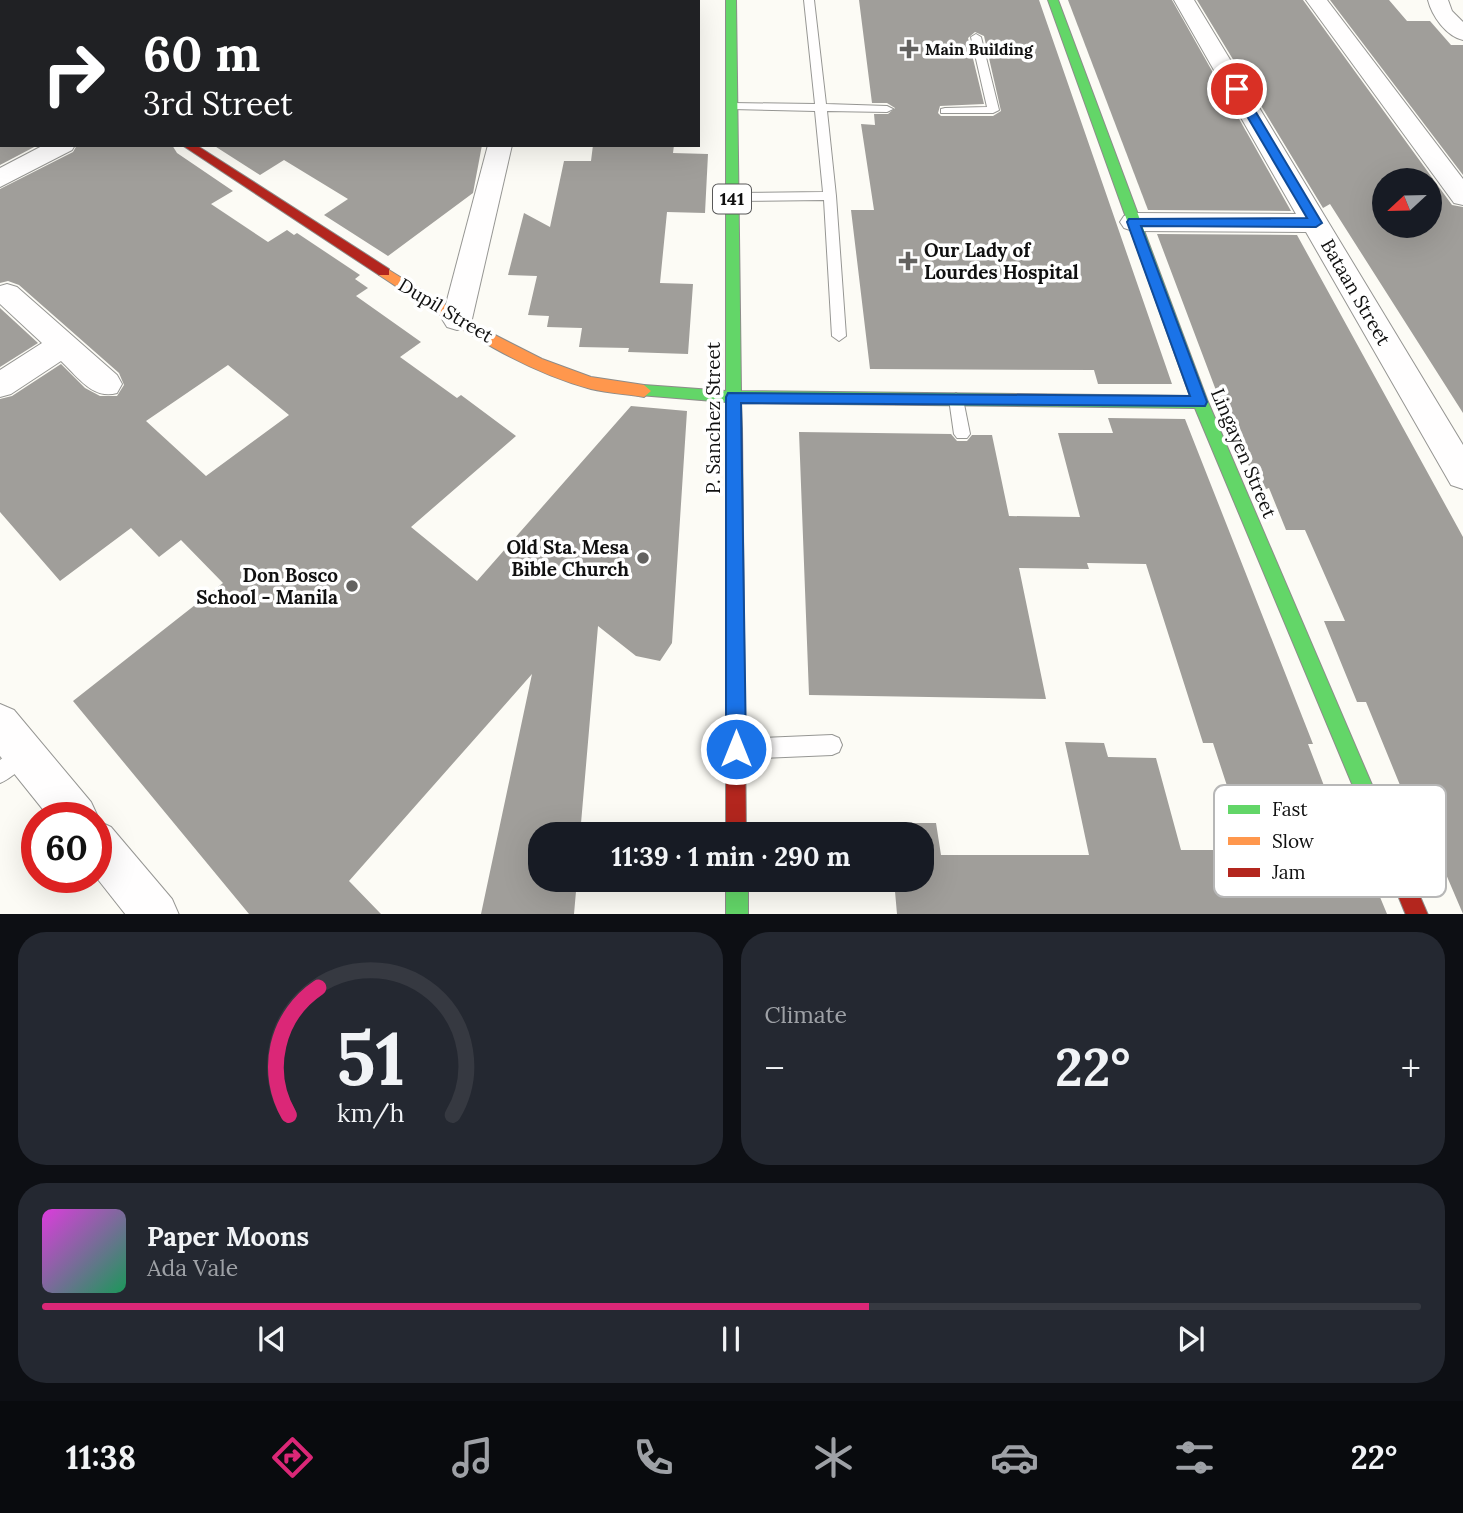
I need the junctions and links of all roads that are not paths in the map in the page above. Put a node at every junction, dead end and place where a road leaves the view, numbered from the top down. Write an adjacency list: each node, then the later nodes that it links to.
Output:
1 (731, 0): 9 (street, P. Sanchez Street / 141)
2 (809, 0): 10 (lane)
3 (1053, 0): 20 (street, Lingayen Street)
4 (1184, 0): 21 (street, Bataan Street)
5 (1316, 0): 19 (street)
6 (1438, 0): 7 (street)
7 (1459, 26)
8 (975, 37): 12 (lane)
9 (732, 106): 10 (lane); 17 (street, P. Sanchez Street / 141)
10 (821, 108): 11 (lane); 18 (lane)
11 (887, 108)
12 (945, 111)
13 (60, 147): 16 (street)
14 (191, 147): 23 (street, Dupil Street)
15 (500, 147): 23 (street)
16 (0, 179)
17 (732, 197): 18 (lane); 28 (street, P. Sanchez Street / 141)
18 (830, 197): 24 (lane)
19 (1463, 197)
20 (1133, 222): 21 (street); 30 (street, Lingayen Street)
21 (1316, 223): 32 (street, Bataan Street)
22 (8, 294): 25 (street)
23 (457, 319): 28 (street, Dupil Street)
24 (839, 337)
25 (63, 345): 26 (street); 27 (street)
26 (106, 384)
27 (0, 385)
28 (733, 397): 29 (street, Dupil Street); 34 (street, P. Sanchez Street / 141)
29 (956, 399): 30 (street, Dupil Street); 31 (lane)
30 (1200, 402): 36 (street, Lingayen Street)
31 (962, 435)
32 (1463, 475)
33 (832, 745): 34 (lane)
34 (736, 749): 38 (street, P. Sanchez Street / 141)
35 (8, 750): 37 (street)
36 (1363, 785)
37 (61, 802)
38 (736, 822)
39 (112, 861): 42 (street)
40 (737, 892): 43 (street)
41 (1410, 897): 44 (street, Lingayen Street)
42 (155, 914)
43 (737, 914)
44 (1418, 914)

